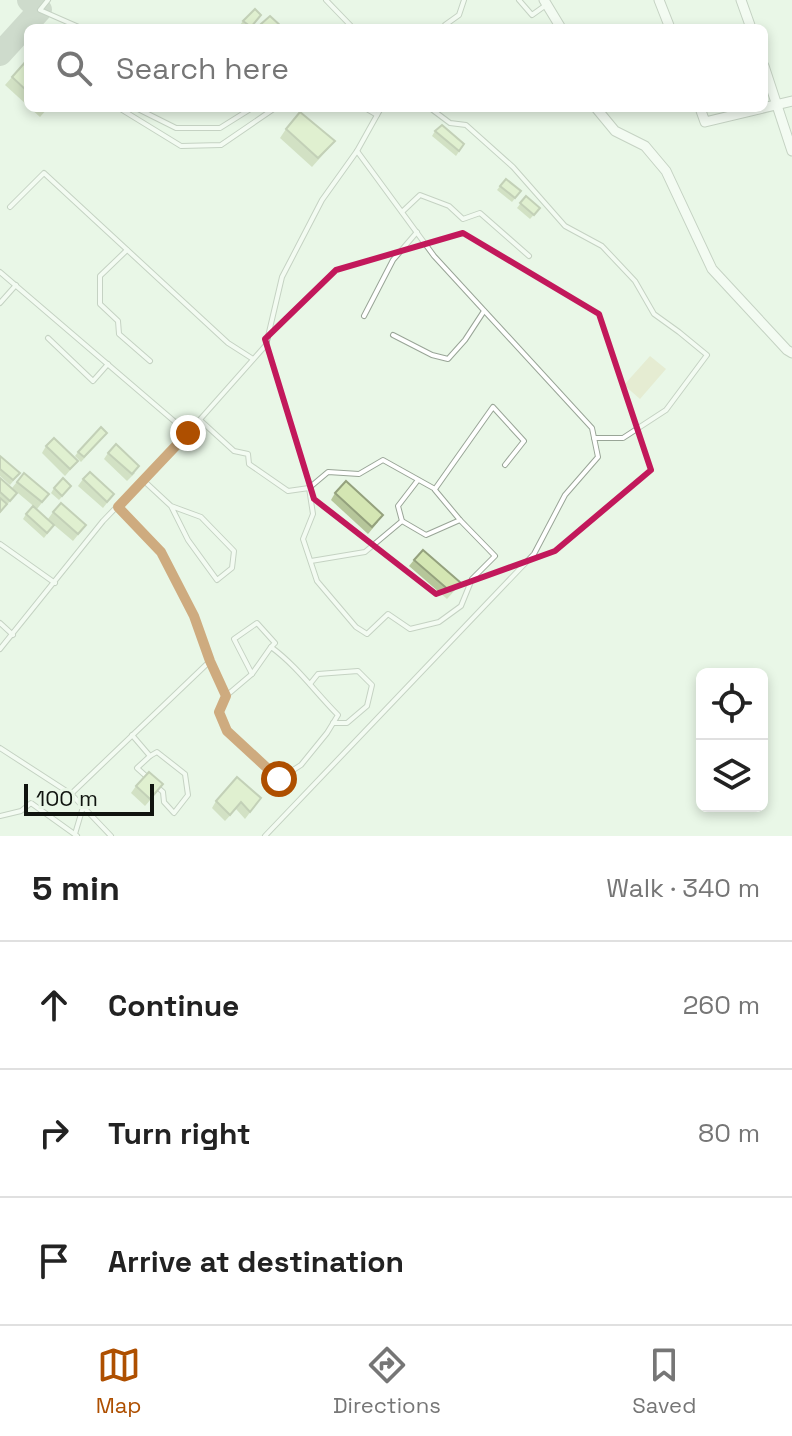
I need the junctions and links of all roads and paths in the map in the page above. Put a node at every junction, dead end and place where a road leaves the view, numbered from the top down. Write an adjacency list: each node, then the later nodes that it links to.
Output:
1 (48, 0): 8 (lane)
2 (326, 0): 9 (lane)
3 (464, 0): 10 (lane)
4 (519, 0): 7 (lane)
5 (659, 0): 12 (street)
6 (741, 0): 13 (street)
7 (546, 2): 11 (street)
8 (72, 24)
9 (349, 24)
10 (446, 24)
11 (559, 24)
12 (668, 24)
13 (750, 24)
14 (768, 77): 16 (street)
15 (792, 101): 16 (street)
16 (778, 106): 17 (street); 30 (street)
17 (768, 108)
18 (126, 112): 21 (lane)
19 (144, 112): 20 (lane)
20 (246, 112)
21 (269, 112)
22 (372, 112): 28 (lane)
23 (379, 112): 28 (lane)
24 (435, 112): 49 (lane)
25 (599, 112): 43 (street)
26 (701, 112): 27 (street)
27 (751, 112)
28 (377, 115): 29 (lane)
29 (357, 151): 32 (lane); 44 (lane)
30 (792, 151)
31 (10, 207): 34 (lane)
32 (402, 212): 33 (lane); 35 (lane)
33 (417, 232): 39 (lane); 40 (lane)
34 (127, 250): 44 (lane); 45 (lane)
35 (529, 256)
36 (0, 272): 37 (lane)
37 (16, 285): 38 (lane); 46 (lane)
38 (0, 303)
39 (484, 311): 41 (lane); 49 (lane)
40 (364, 316)
41 (393, 335)
42 (48, 338): 46 (lane)
43 (792, 353)
44 (253, 359): 47 (lane)
45 (150, 361)
46 (108, 364): 48 (lane)
47 (200, 420): 48 (lane); 53 (lane)
48 (188, 433): 51 (lane)
49 (594, 438): 79 (lane)
50 (505, 465): 54 (lane)
51 (143, 480): 55 (lane); 56 (lane)
52 (418, 480): 53 (lane); 54 (lane); 58 (lane)
53 (309, 488): 60 (lane)
54 (435, 489): 57 (lane)
55 (171, 506): 55 (lane)
56 (118, 507): 61 (lane); 66 (lane)
57 (460, 520): 58 (lane); 60 (lane)
58 (402, 521): 60 (lane)
59 (0, 544): 61 (lane)
60 (311, 561)
61 (55, 583): 63 (lane)
62 (0, 623): 63 (lane)
63 (13, 635): 65 (lane)
64 (271, 647): 67 (lane); 67 (lane); 68 (lane)
65 (0, 649)
66 (210, 661): 69 (lane); 71 (lane)
67 (252, 674): 69 (lane)
68 (309, 684): 70 (lane); 70 (lane)
69 (226, 696): 70 (lane)
70 (333, 723)
71 (132, 735): 73 (lane); 74 (lane)
72 (0, 748): 74 (lane)
73 (150, 756): 73 (lane)
74 (71, 794): 75 (lane)
75 (83, 807): 77 (lane); 78 (lane)
76 (0, 816): 77 (lane)
77 (76, 835)
78 (111, 836)
79 (265, 836)

